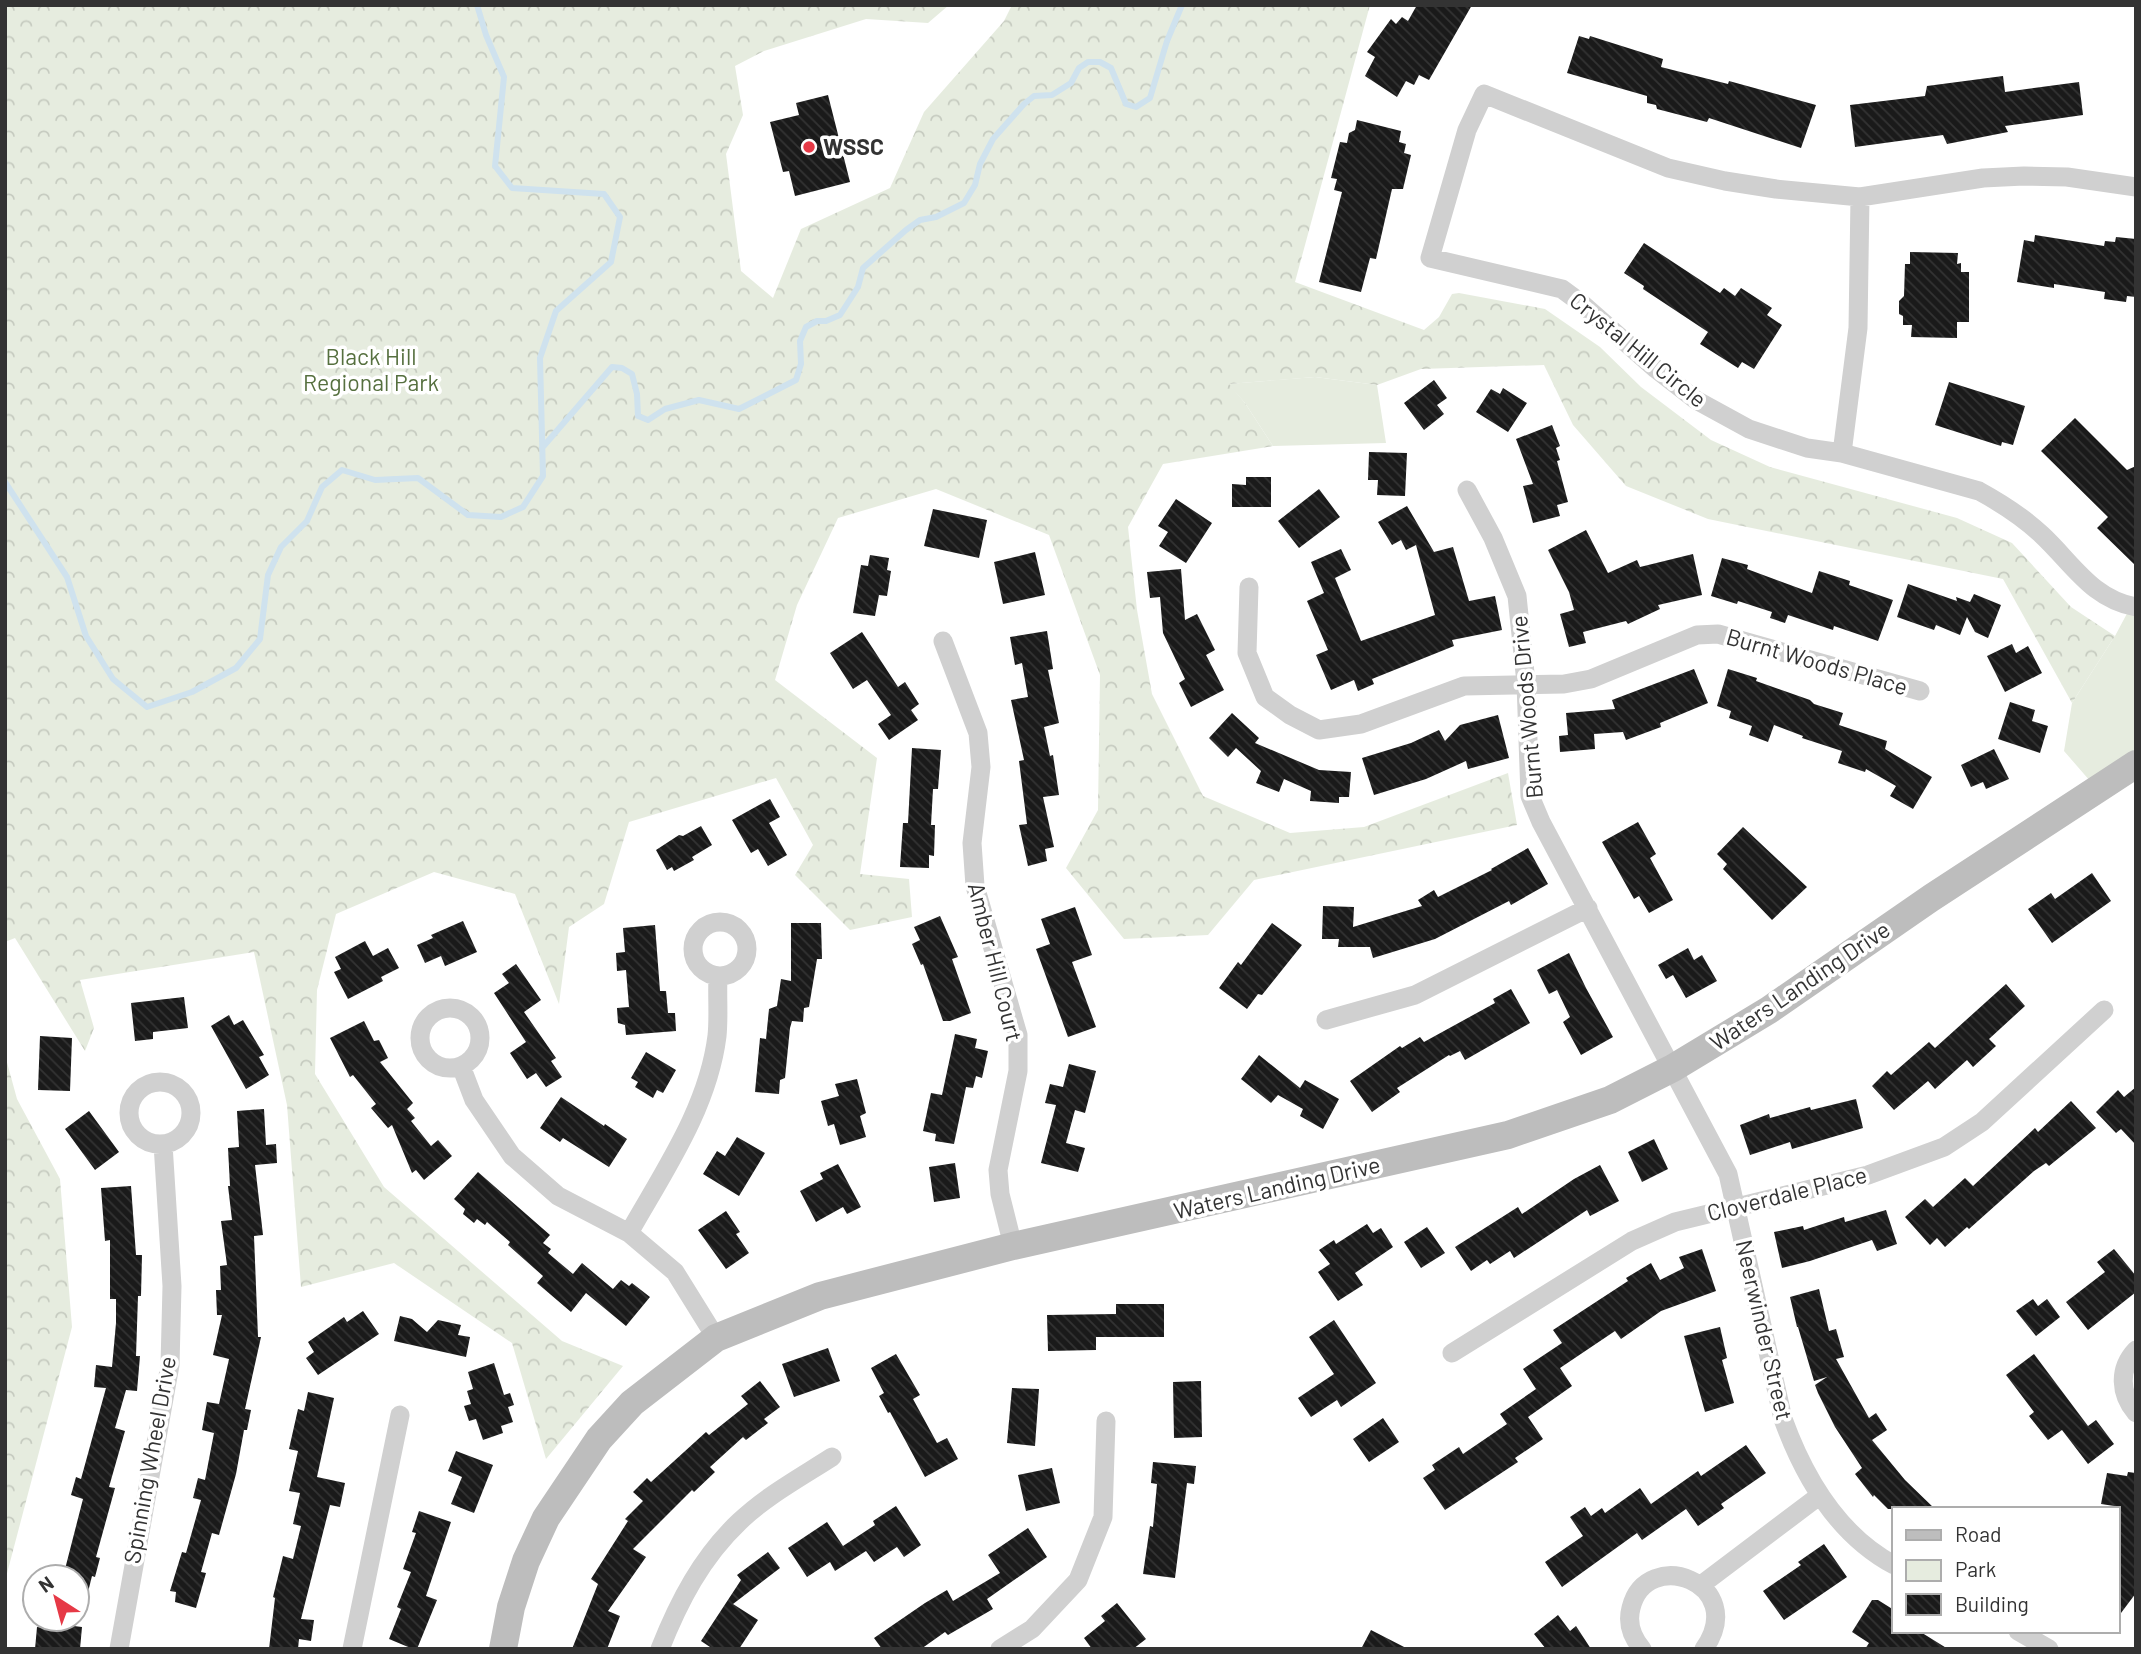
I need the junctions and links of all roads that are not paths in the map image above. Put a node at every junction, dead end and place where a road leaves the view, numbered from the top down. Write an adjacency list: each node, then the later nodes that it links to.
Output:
1 (2136, 187): 2 (street, Crystal Hill Circle)
2 (1860, 197): 3 (street); 3 (street, Crystal Hill Circle)
3 (1842, 453): 6 (street, Crystal Hill Circle)
4 (1466, 491): 8 (street, Burnt Woods Drive)
5 (1249, 587): 8 (street, Burnt Woods Place)
6 (2136, 607)
7 (943, 641): 20 (street, Amber Hill Court)
8 (1526, 683): 9 (street, Burnt Woods Place); 11 (street, Burnt Woods Drive)
9 (1920, 691)
10 (2136, 764): 16 (street, Waters Landing Drive)
11 (1588, 908): 14 (street); 16 (street, Burnt Woods Drive)
12 (718, 977): 19 (street)
13 (2104, 1010): 18 (street, Cloverdale Place)
14 (1326, 1020)
15 (461, 1066): 19 (street)
16 (1673, 1068): 18 (street, Neerwinder Street); 20 (street, Waters Landing Drive)
17 (163, 1144): 32 (street, Spinning Wheel Drive)
18 (1736, 1206): 23 (street, Cloverdale Place); 28 (street, Neerwinder Street)
19 (629, 1233): 21 (street)
20 (1013, 1246): 21 (street, Waters Landing Drive)
21 (716, 1338): 34 (street, Waters Landing Drive)
22 (2136, 1350): 24 (street)
23 (1452, 1353)
24 (2136, 1413)
25 (400, 1415): 33 (street)
26 (1105, 1422): 36 (street)
27 (832, 1457): 35 (street)
28 (1819, 1496): 29 (street, Neerwinder Street); 30 (street)
29 (1892, 1564)
30 (1701, 1586): 37 (street); 38 (street)
31 (2021, 1633): 39 (street)
32 (119, 1649)
33 (352, 1649)
34 (503, 1649)
35 (660, 1649)
36 (1000, 1649)
37 (1642, 1649)
38 (1704, 1649)
39 (2049, 1649)

